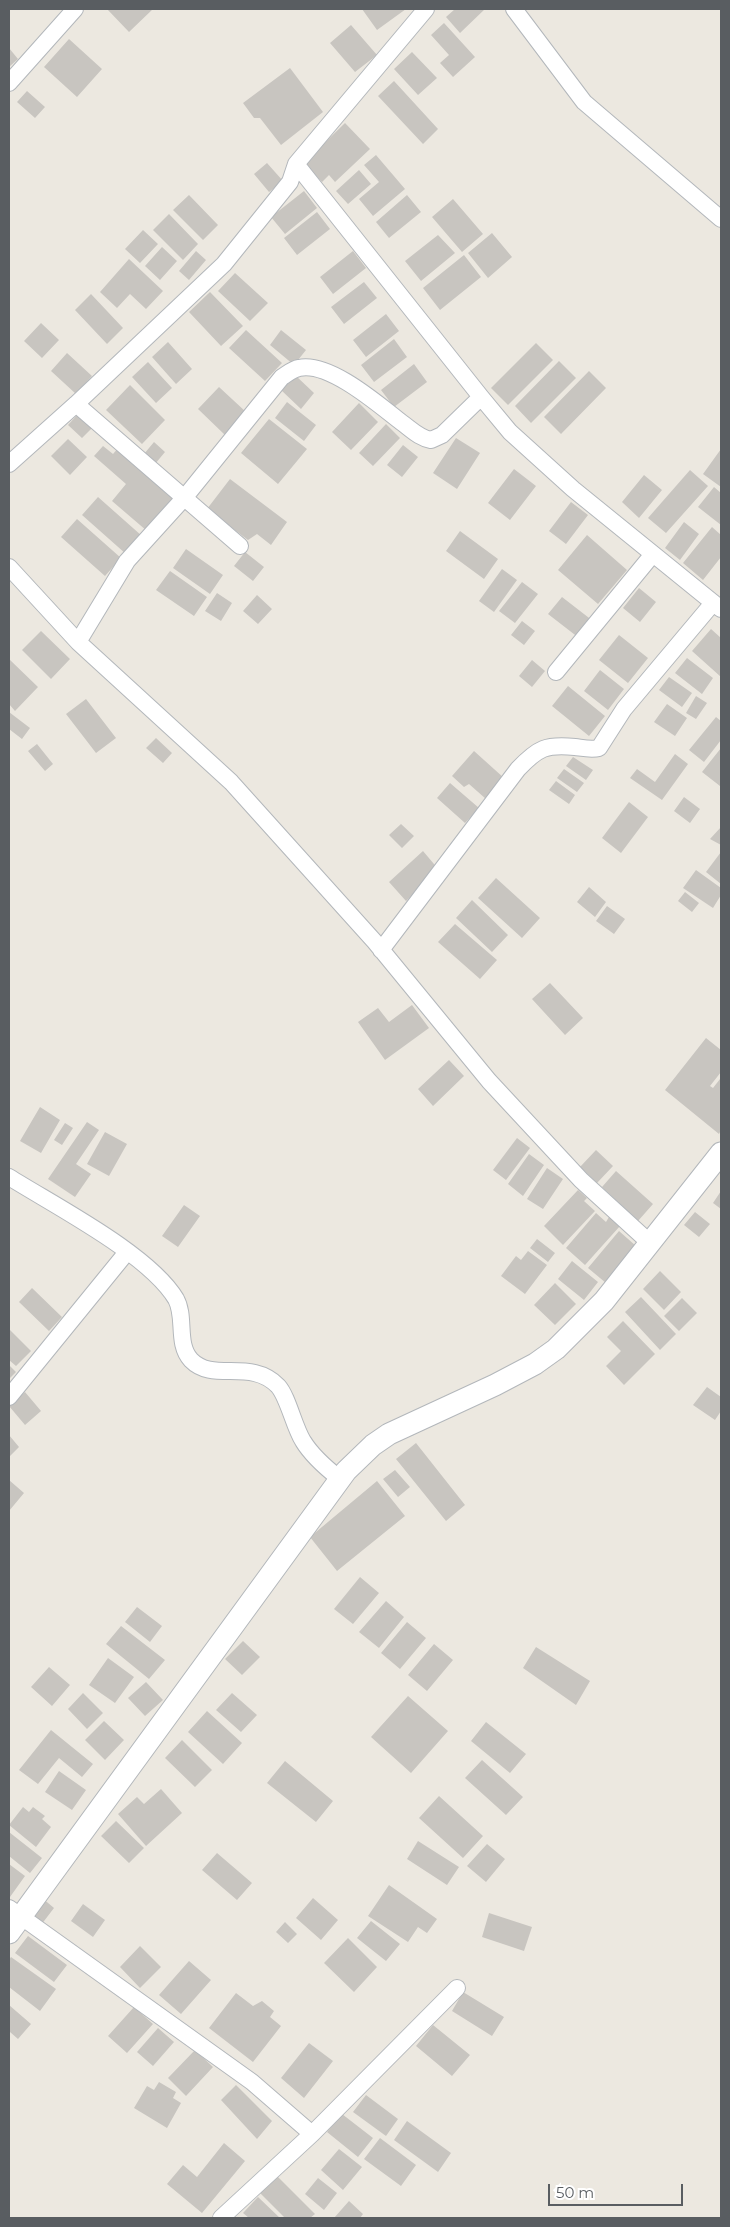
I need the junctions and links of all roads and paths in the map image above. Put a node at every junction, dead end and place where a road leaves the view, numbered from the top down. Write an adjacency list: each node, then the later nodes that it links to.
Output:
1 (75, 9): 4 (street)
2 (426, 9): 5 (street)
3 (514, 9): 6 (street)
4 (9, 83)
5 (296, 164): 7 (street); 8 (street)
6 (721, 219)
7 (481, 397): 10 (street); 12 (street)
8 (76, 404): 9 (street); 10 (street)
9 (9, 464)
10 (185, 497): 11 (street); 15 (street)
11 (240, 546)
12 (653, 554): 14 (street); 16 (street)
13 (9, 567): 15 (street)
14 (717, 606): 17 (street)
15 (78, 642): 17 (street)
16 (556, 672)
17 (381, 950): 20 (street)
18 (721, 1153): 20 (street)
19 (9, 1177): 21 (street)
20 (650, 1243): 23 (street)
21 (127, 1252): 22 (street); 23 (street)
22 (9, 1397)
23 (340, 1478): 24 (street)
24 (13, 1919): 26 (street)
25 (457, 1988): 26 (street)
26 (312, 2134): 27 (street)
27 (221, 2218)

